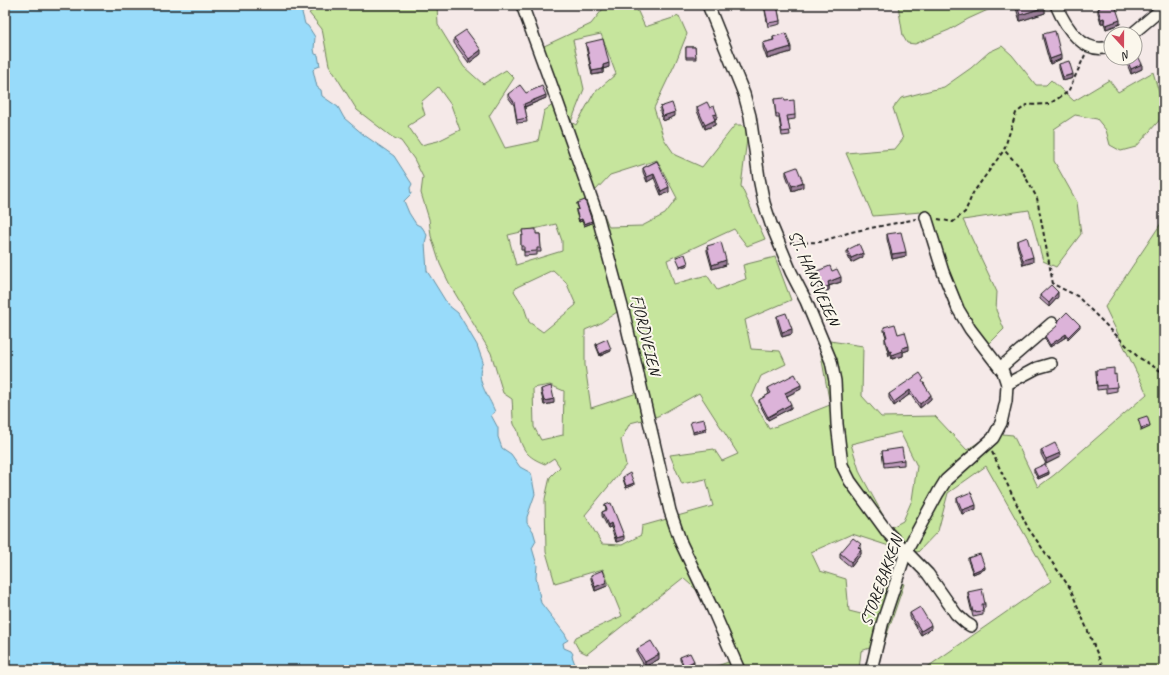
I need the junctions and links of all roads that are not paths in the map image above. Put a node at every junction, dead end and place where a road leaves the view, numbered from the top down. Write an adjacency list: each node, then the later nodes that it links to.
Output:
1 (522, 5): 14 (street, FJORDVEIEN)
2 (708, 5): 12 (street, ST. HANSVEIEN)
3 (1056, 5): 6 (street)
4 (1164, 7): 5 (street)
5 (1141, 26)
6 (1103, 47)
7 (926, 217): 10 (street, STOREBAKKEN)
8 (1052, 324): 10 (street)
9 (1051, 364): 11 (street)
10 (1000, 368): 11 (street, STOREBAKKEN)
11 (1007, 384): 12 (street, STOREBAKKEN)
12 (906, 552): 13 (street, ST. HANSVEIEN); 15 (street, STOREBAKKEN)
13 (971, 626)
14 (739, 670)
15 (871, 670)

